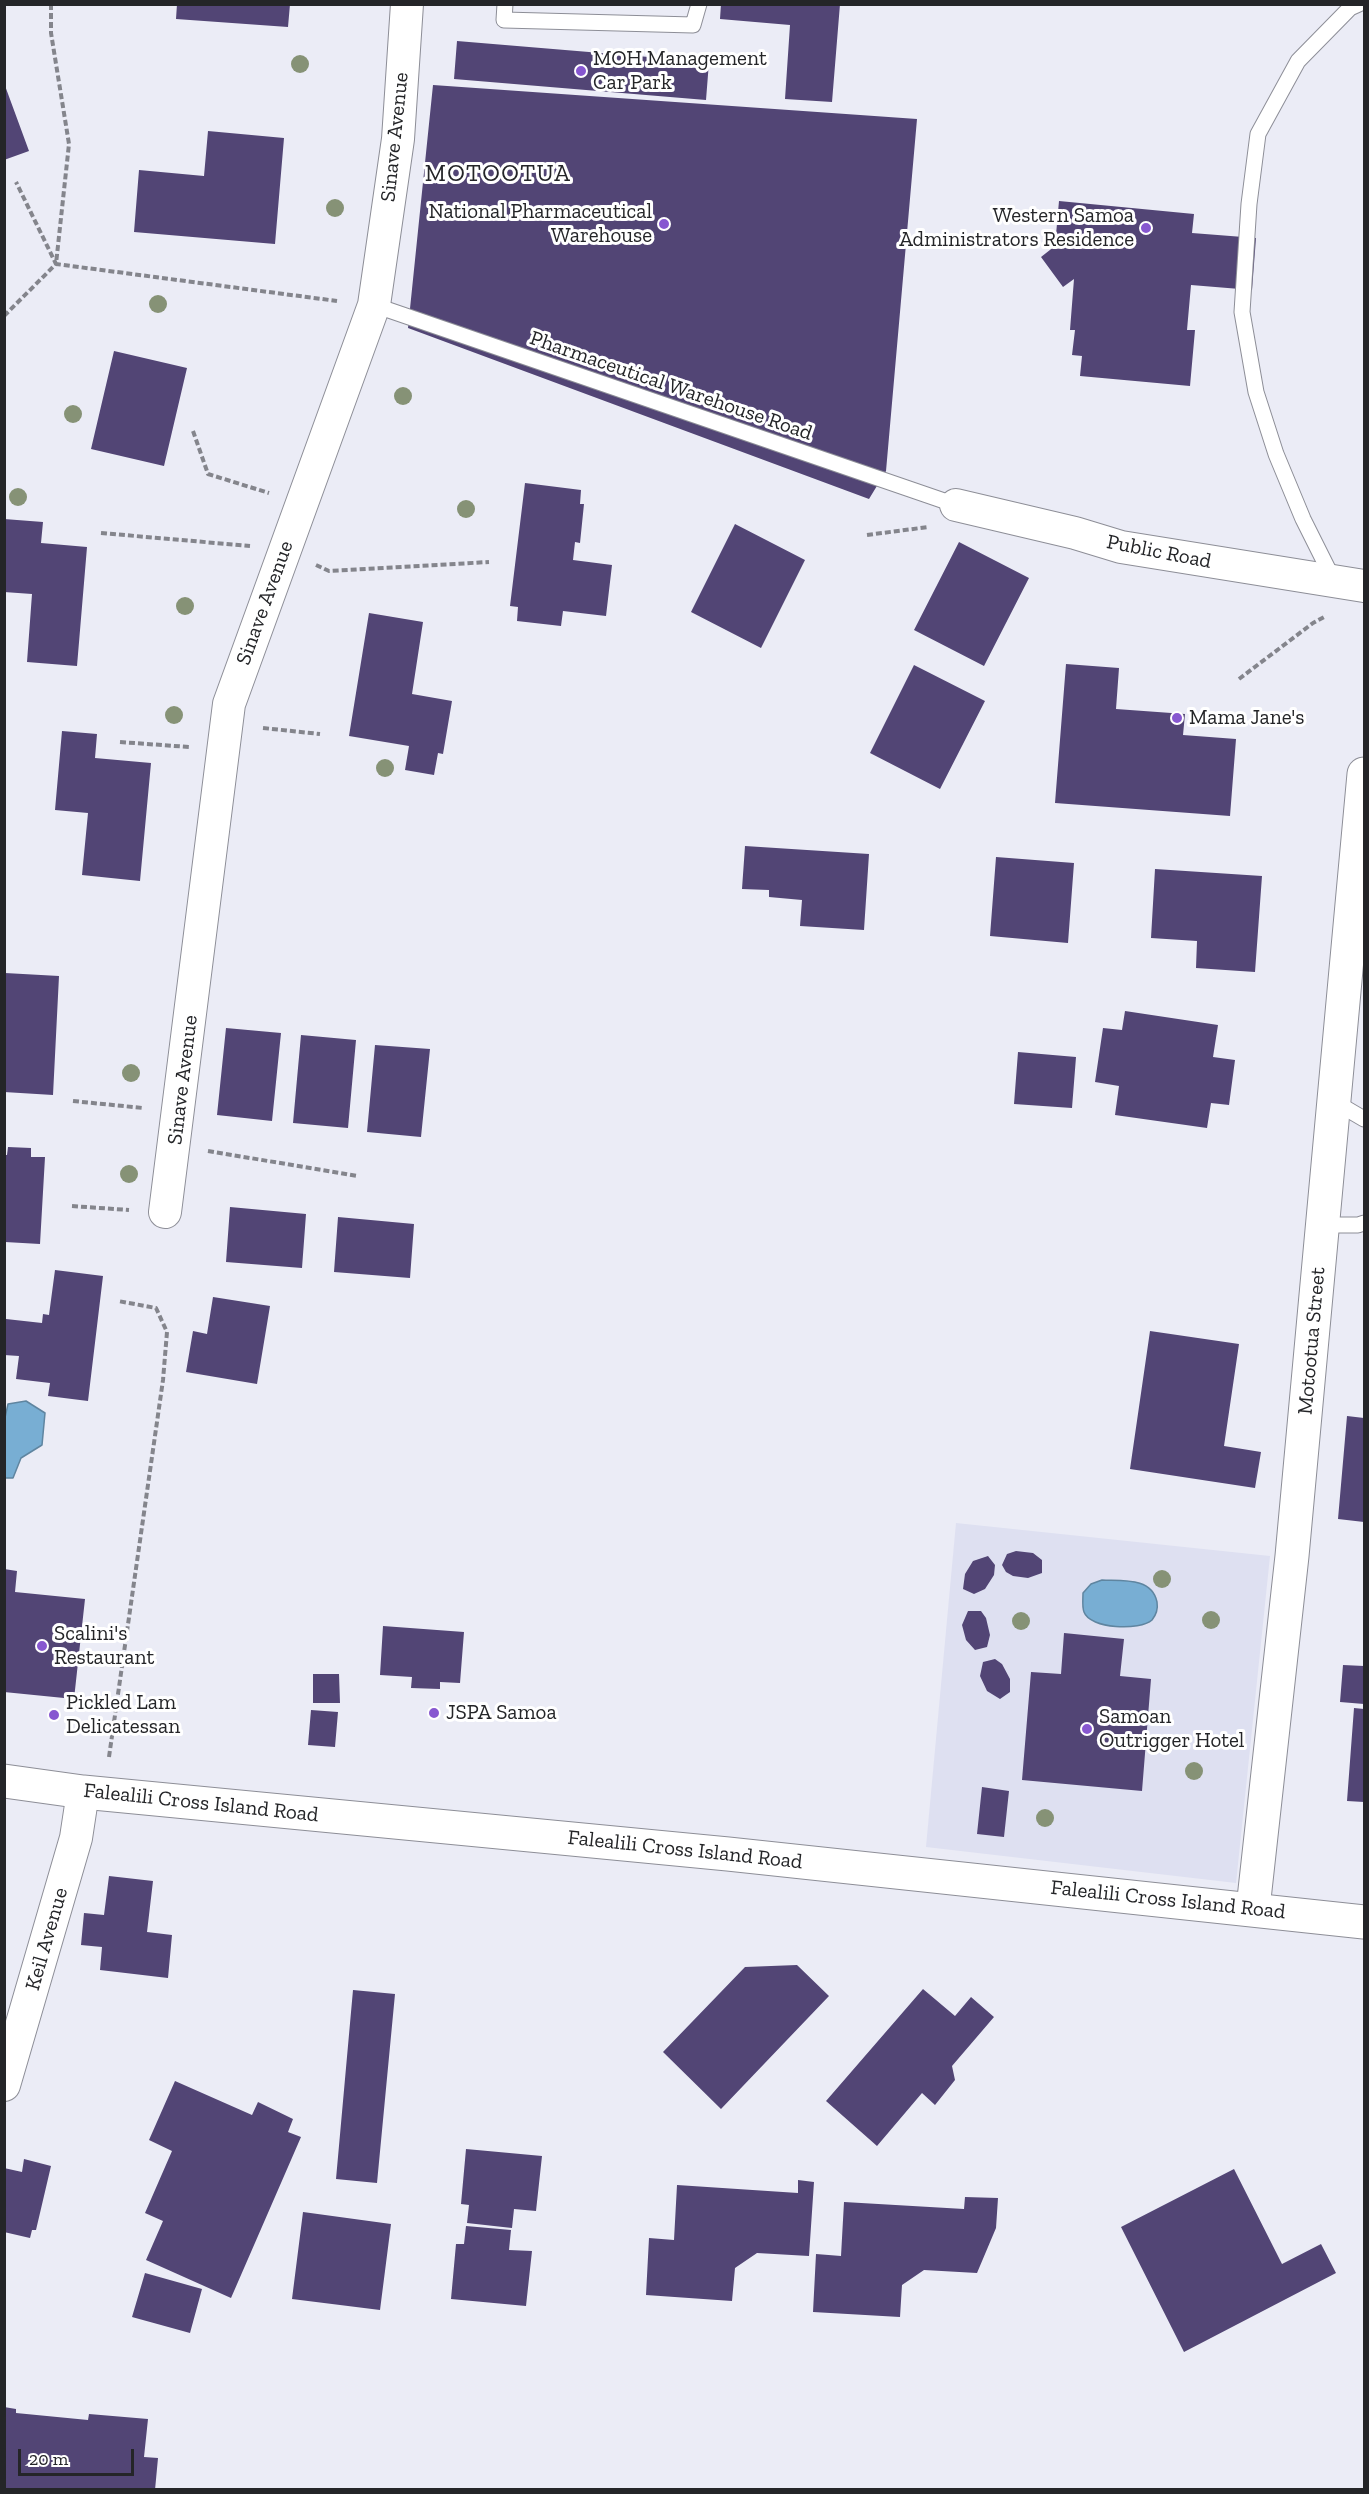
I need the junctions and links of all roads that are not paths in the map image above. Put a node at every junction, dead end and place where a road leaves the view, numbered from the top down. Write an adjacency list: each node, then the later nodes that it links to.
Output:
1 (407, 4): 5 (street, Sinave Avenue)
2 (505, 4): 3 (lane)
3 (699, 4)
4 (1359, 4): 7 (lane)
5 (374, 305): 6 (lane, Pharmaceutical Warehouse Road); 11 (street, Sinave Avenue)
6 (956, 506): 7 (street, Public Road)
7 (1349, 583)
8 (1365, 774): 9 (main road, Motootua Street)
9 (1335, 1102): 10 (lane); 13 (main road, Motootua Street)
10 (1365, 1119)
11 (165, 1212)
12 (1365, 1223): 13 (lane)
13 (1322, 1226): 16 (main road, Motootua Street)
14 (4, 1781): 15 (main road, Falealili Cross Island Road)
15 (93, 1792): 16 (main road, Falealili Cross Island Road); 18 (street, Keil Avenue)
16 (1253, 1908): 17 (main road, Falealili Cross Island Road)
17 (1365, 1922)
18 (4, 2085)

